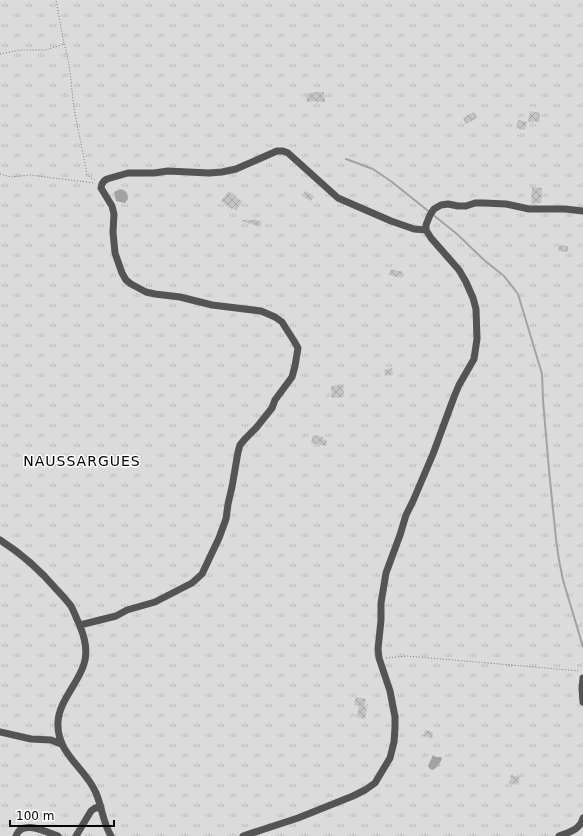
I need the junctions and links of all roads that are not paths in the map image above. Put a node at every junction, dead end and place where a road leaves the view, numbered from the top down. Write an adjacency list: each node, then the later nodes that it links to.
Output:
1 (583, 211): 2 (street)
2 (426, 230): 4 (street); 15 (street)
3 (0, 540): 4 (street)
4 (80, 626): 8 (street)
5 (583, 678): 6 (street)
6 (583, 702)
7 (0, 732): 8 (street)
8 (61, 744): 9 (street)
9 (101, 807): 13 (street); 14 (street)
10 (583, 818): 16 (street)
11 (16, 836): 12 (street)
12 (58, 836)
13 (76, 836)
14 (111, 836)
15 (243, 836)
16 (559, 836)

